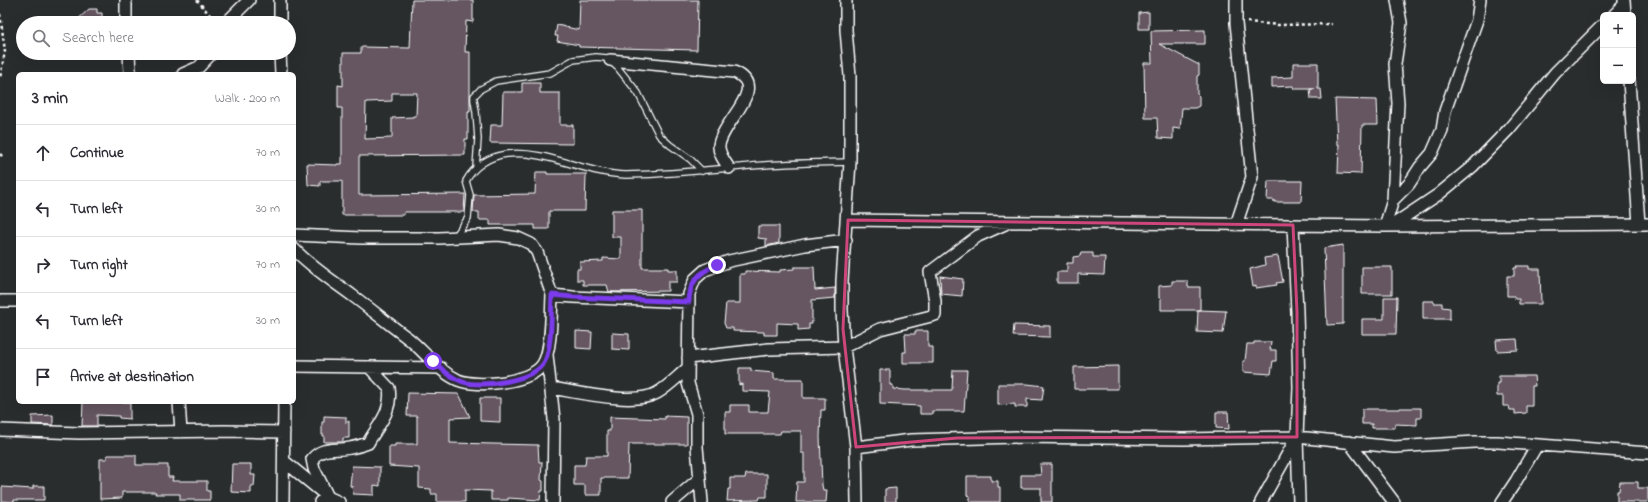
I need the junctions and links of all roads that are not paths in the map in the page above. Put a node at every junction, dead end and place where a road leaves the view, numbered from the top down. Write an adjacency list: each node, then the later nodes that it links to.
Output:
1 (126, 0): 8 (street)
2 (249, 0): 9 (street)
3 (280, 0): 10 (street)
4 (846, 0): 20 (street)
5 (1236, 0): 28 (street)
6 (1397, 0): 24 (street)
7 (1480, 0): 24 (street)
8 (126, 16)
9 (233, 16)
10 (280, 16)
11 (1600, 28): 30 (street)
12 (130, 60): 16 (street)
13 (206, 60): 17 (street)
14 (280, 60): 18 (street)
15 (610, 60): 21 (lane); 22 (street); 23 (lane)
16 (130, 72)
17 (188, 72)
18 (281, 72)
19 (1629, 84): 27 (street)
20 (850, 162): 22 (lane); 25 (street)
21 (476, 167): 23 (lane); 32 (lane)
22 (729, 168): 23 (lane)
23 (702, 171)
24 (1392, 200): 30 (street)
25 (848, 220): 26 (street); 33 (street)
26 (1009, 222): 28 (street); 39 (street)
27 (1644, 224): 30 (street)
28 (1236, 225): 29 (street)
29 (1293, 225): 30 (street); 51 (street)
30 (1388, 226)
31 (296, 235): 32 (street)
32 (455, 237): 35 (street)
33 (846, 240): 38 (street); 39 (street)
34 (296, 251): 44 (street)
35 (552, 295): 38 (street); 40 (street)
36 (0, 301): 37 (street)
37 (16, 301)
38 (689, 302): 41 (street)
39 (844, 347): 41 (street); 54 (street)
40 (547, 355): 44 (street); 45 (street)
41 (688, 363): 45 (street); 57 (street)
42 (296, 366): 43 (street)
43 (369, 367): 44 (street); 58 (street)
44 (441, 368)
45 (551, 388): 60 (street)
46 (179, 404): 49 (street)
47 (284, 404): 50 (street)
48 (0, 430): 49 (street)
49 (181, 432): 50 (street)
50 (284, 432): 56 (street)
51 (1297, 437): 52 (street); 54 (street); 64 (street); 65 (street)
52 (1349, 442): 53 (street); 66 (street)
53 (1537, 445): 55 (street); 67 (street)
54 (856, 447): 63 (street)
55 (1648, 453)
56 (284, 461): 58 (street); 59 (street)
57 (700, 478): 61 (street); 62 (street)
58 (329, 500)
59 (283, 502)
60 (553, 502)
61 (672, 502)
62 (702, 502)
63 (857, 502)
64 (1261, 502)
65 (1299, 502)
66 (1394, 502)
67 (1502, 502)

